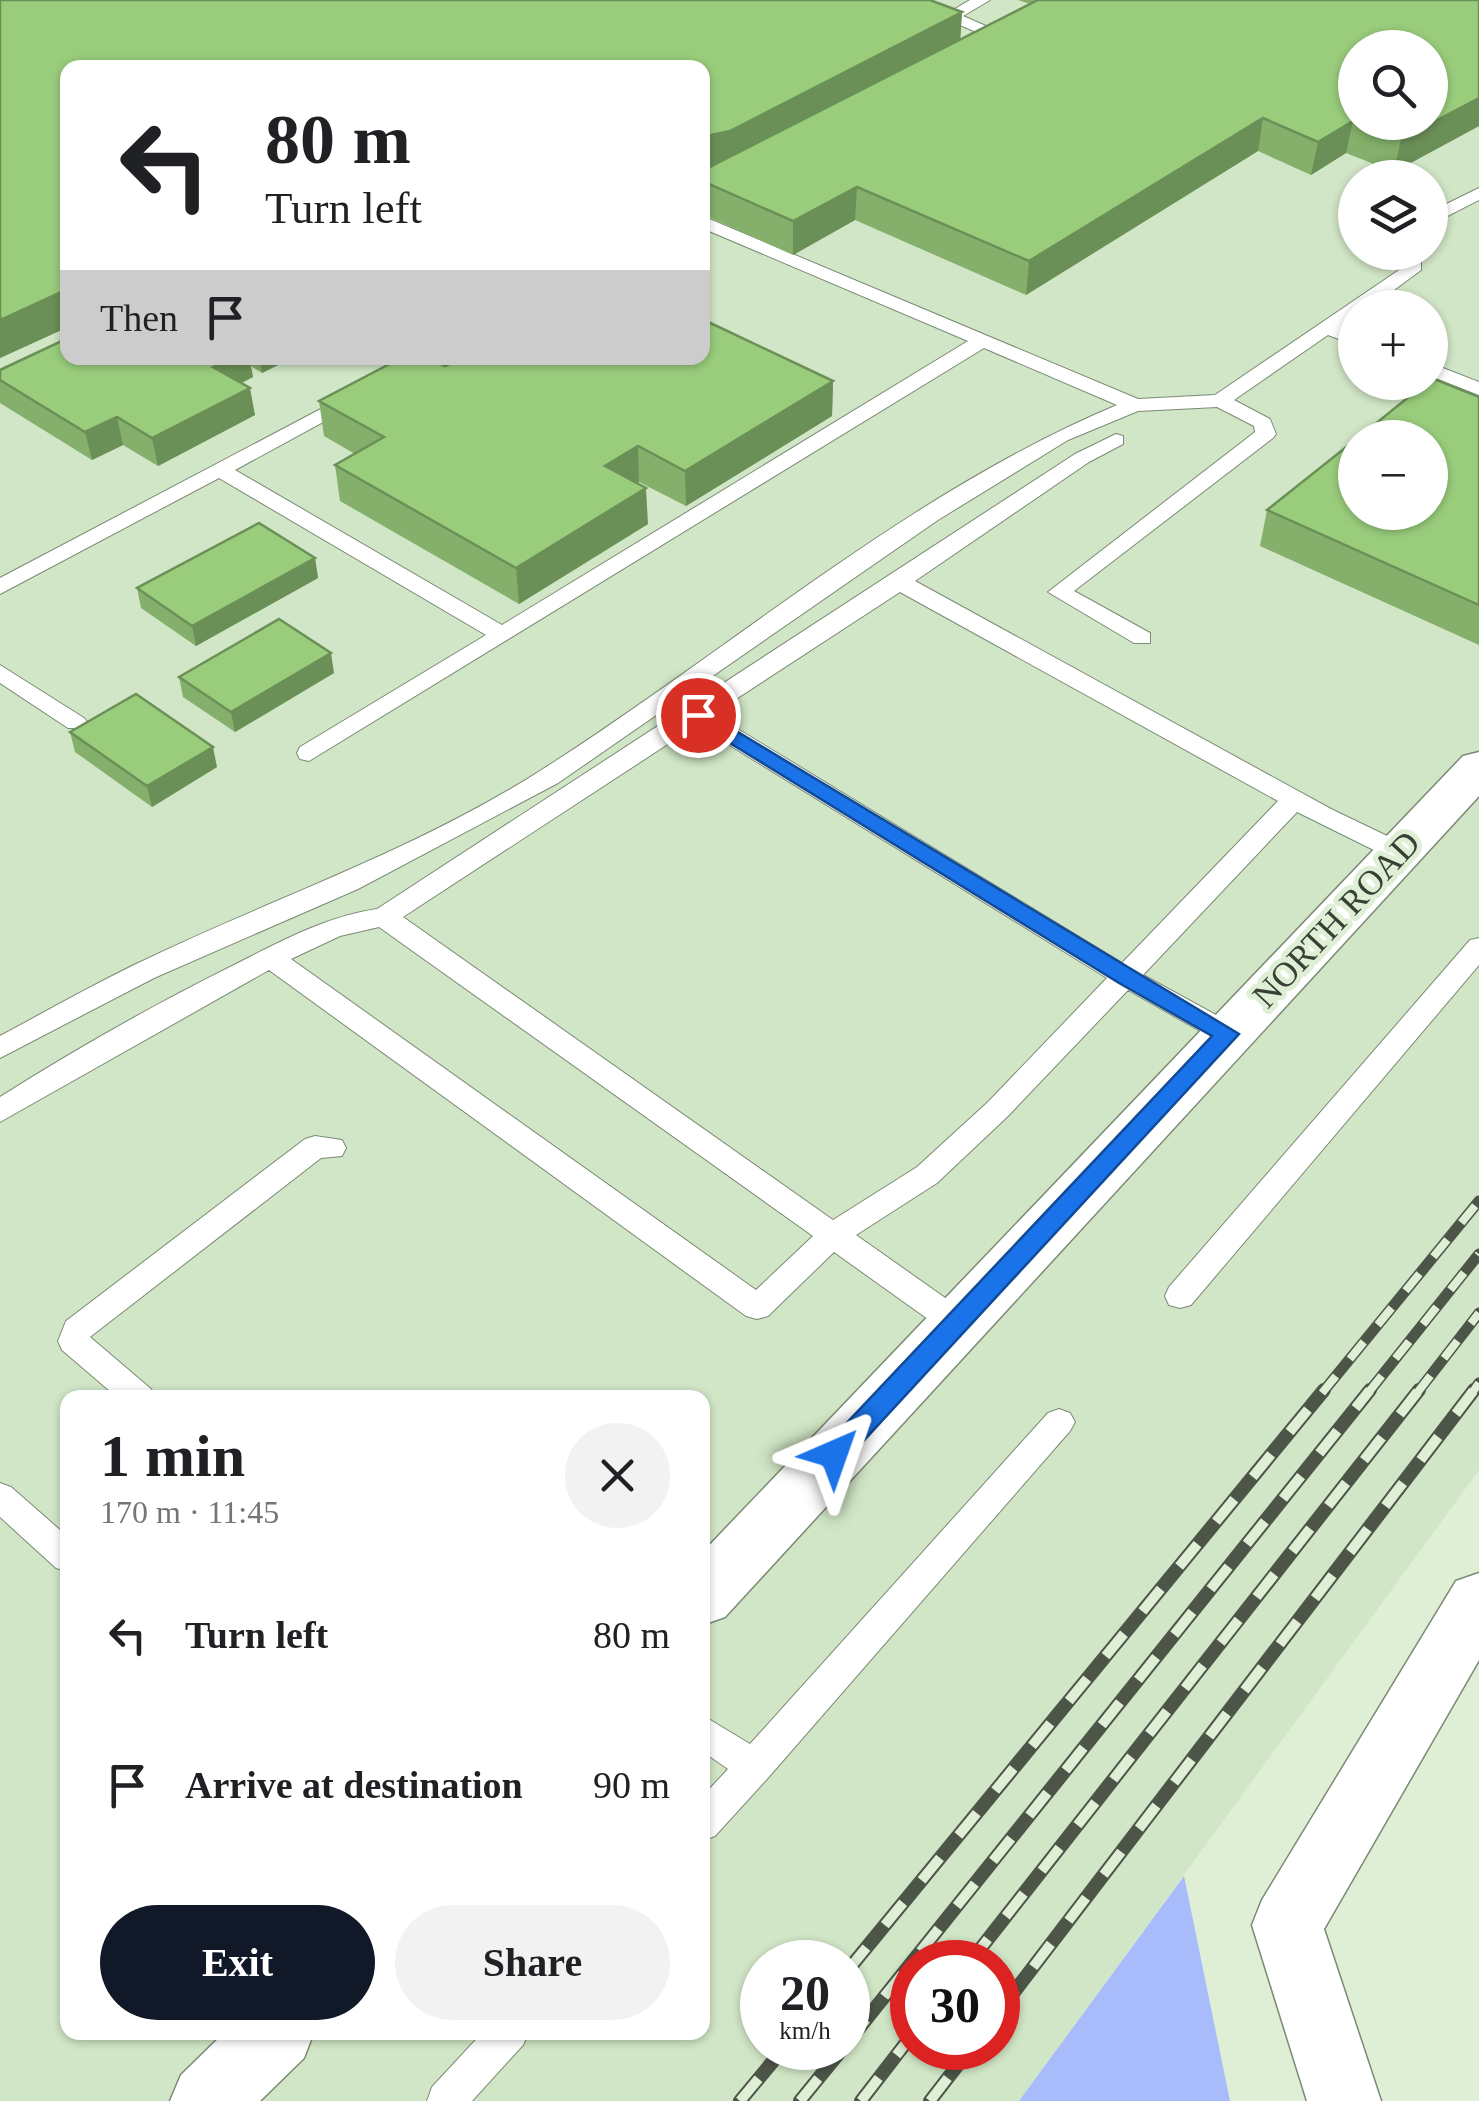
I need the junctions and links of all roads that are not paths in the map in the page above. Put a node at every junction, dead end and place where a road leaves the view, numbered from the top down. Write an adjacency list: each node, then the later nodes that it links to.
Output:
1 (982, 0): 2 (lane)
2 (960, 51)
3 (1479, 193): 4 (lane)
4 (1448, 209)
5 (710, 224): 11 (lane)
6 (1411, 270): 7 (lane)
7 (1382, 290)
8 (1338, 320): 9 (lane)
9 (1327, 328): 10 (lane); 15 (lane)
10 (1338, 332)
11 (982, 341): 16 (lane); 21 (lane)
12 (1448, 376): 14 (lane)
13 (377, 386): 18 (lane)
14 (1479, 389)
15 (1220, 401): 16 (lane); 22 (lane)
16 (1135, 405): 35 (lane)
17 (1116, 440): 19 (lane)
18 (220, 470): 20 (lane); 21 (lane)
19 (899, 582): 24 (lane); 28 (lane)
20 (0, 587)
21 (500, 634): 26 (lane)
22 (1142, 638)
23 (0, 672): 25 (lane)
24 (698, 715): 30 (lane); 33 (lane)
25 (76, 723)
26 (309, 754)
27 (1470, 790): 29 (street, NORTH ROAD)
28 (1296, 798): 29 (lane); 33 (lane)
29 (1399, 852): 34 (street, NORTH ROAD)
30 (384, 918): 32 (lane); 38 (lane)
31 (1479, 947): 39 (lane)
32 (271, 958): 36 (lane); 38 (lane)
33 (1127, 978): 34 (lane); 38 (lane)
34 (1228, 1034): 40 (street, NORTH ROAD)
35 (0, 1048)
36 (0, 1111)
37 (332, 1148): 41 (lane)
38 (834, 1235): 40 (lane)
39 (1180, 1296)
40 (957, 1323): 45 (street, NORTH ROAD)
41 (130, 1390)
42 (1059, 1422): 48 (lane)
43 (0, 1497): 44 (lane)
44 (60, 1551)
45 (710, 1588)
46 (1479, 1601): 54 (street)
47 (710, 1736): 48 (lane)
48 (755, 1767): 49 (lane)
49 (710, 1815)
50 (270, 2040): 52 (street)
51 (503, 2040): 53 (lane)
52 (207, 2101)
53 (446, 2101)
54 (1344, 2101)

